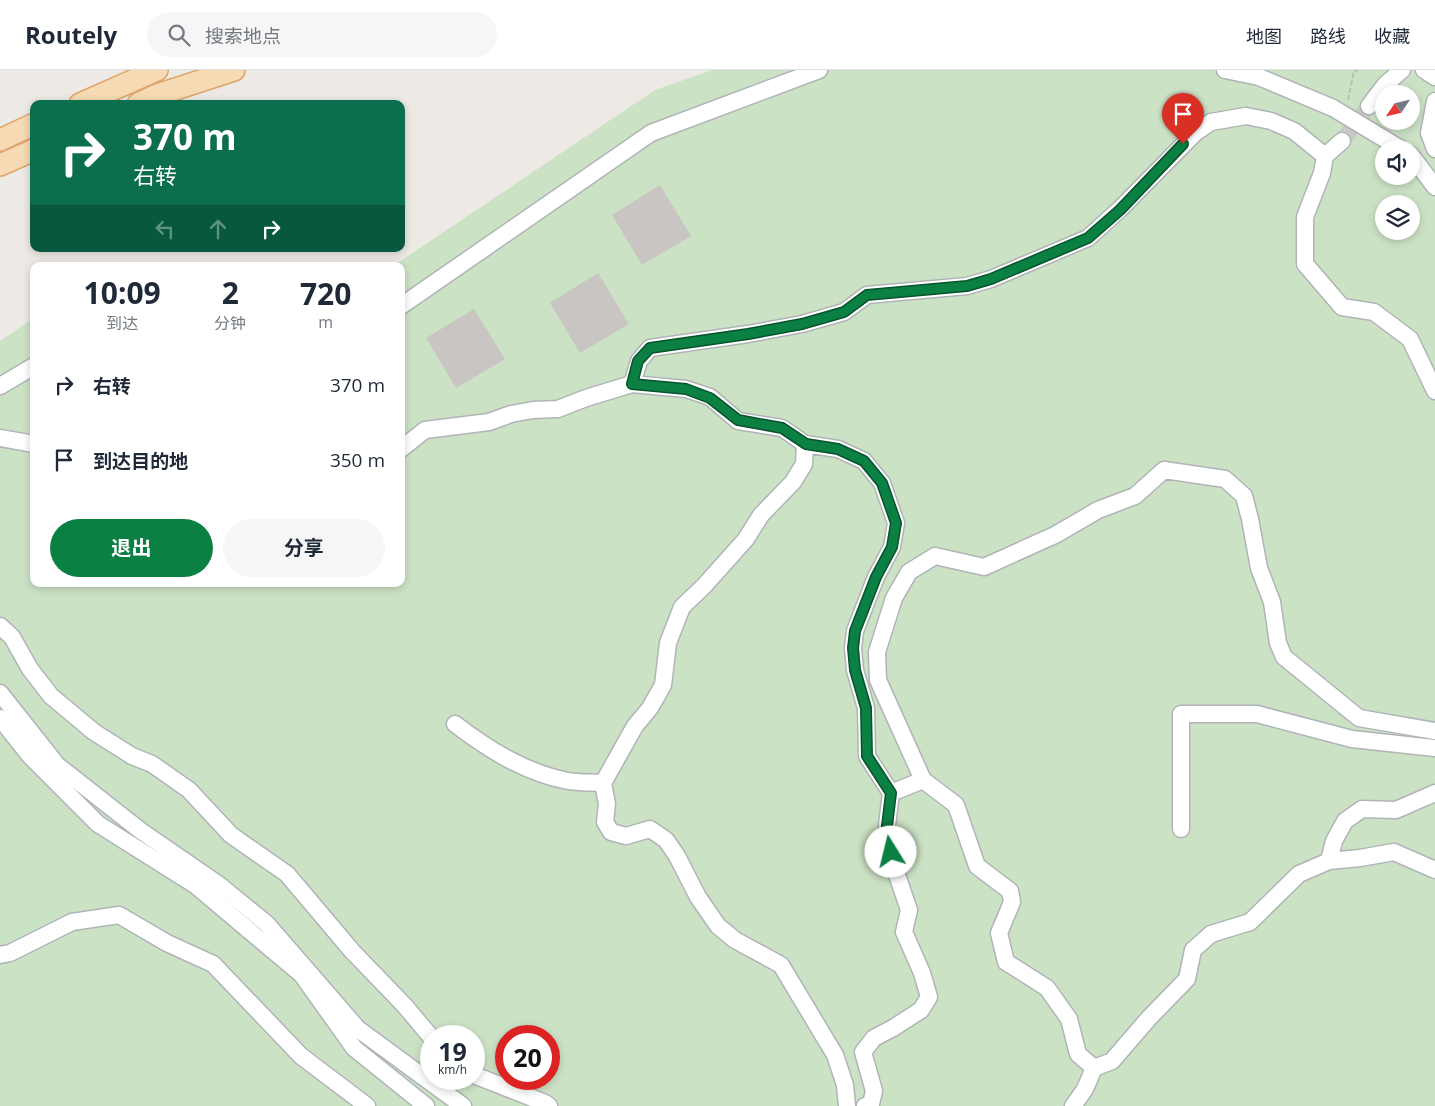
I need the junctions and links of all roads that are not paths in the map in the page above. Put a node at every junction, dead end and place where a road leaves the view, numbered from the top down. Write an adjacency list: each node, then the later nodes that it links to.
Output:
1 (157, 70): 8 (main road)
2 (234, 70): 9 (main road)
3 (819, 70): 22 (street)
4 (1225, 70): 14 (street)
5 (1402, 70): 11 (street)
6 (1424, 70): 7 (street)
7 (1435, 76)
8 (89, 100)
9 (146, 100)
10 (1435, 101): 16 (street)
11 (1369, 106)
12 (30, 126): 13 (main road)
13 (0, 140)
14 (1387, 140)
15 (1342, 141): 18 (street)
16 (1435, 149)
17 (30, 152): 19 (main road)
18 (1325, 156): 24 (street); 26 (street)
19 (0, 164)
20 (1420, 166): 21 (street)
21 (1435, 187)
22 (405, 303)
23 (30, 368): 25 (street)
24 (632, 384): 29 (street); 30 (street)
25 (0, 386)
26 (1435, 391)
27 (0, 438): 28 (street)
28 (30, 443)
29 (806, 444): 38 (street); 39 (street)
30 (405, 446)
31 (0, 626): 45 (street)
32 (0, 693): 50 (street)
33 (0, 718): 49 (street)
34 (455, 724): 38 (street)
35 (1435, 731): 37 (street)
36 (1435, 748): 41 (street)
37 (923, 780): 39 (street); 46 (street)
38 (603, 783): 52 (street)
39 (891, 793): 53 (street)
40 (1435, 793): 42 (street)
41 (1181, 829)
42 (1329, 861): 43 (street); 46 (street)
43 (1435, 870)
44 (0, 955): 48 (street)
45 (421, 1025)
46 (1094, 1068): 54 (street)
47 (485, 1080): 51 (street)
48 (367, 1106)
49 (426, 1106)
50 (463, 1106)
51 (549, 1106)
52 (847, 1106)
53 (865, 1106)
54 (1073, 1106)

